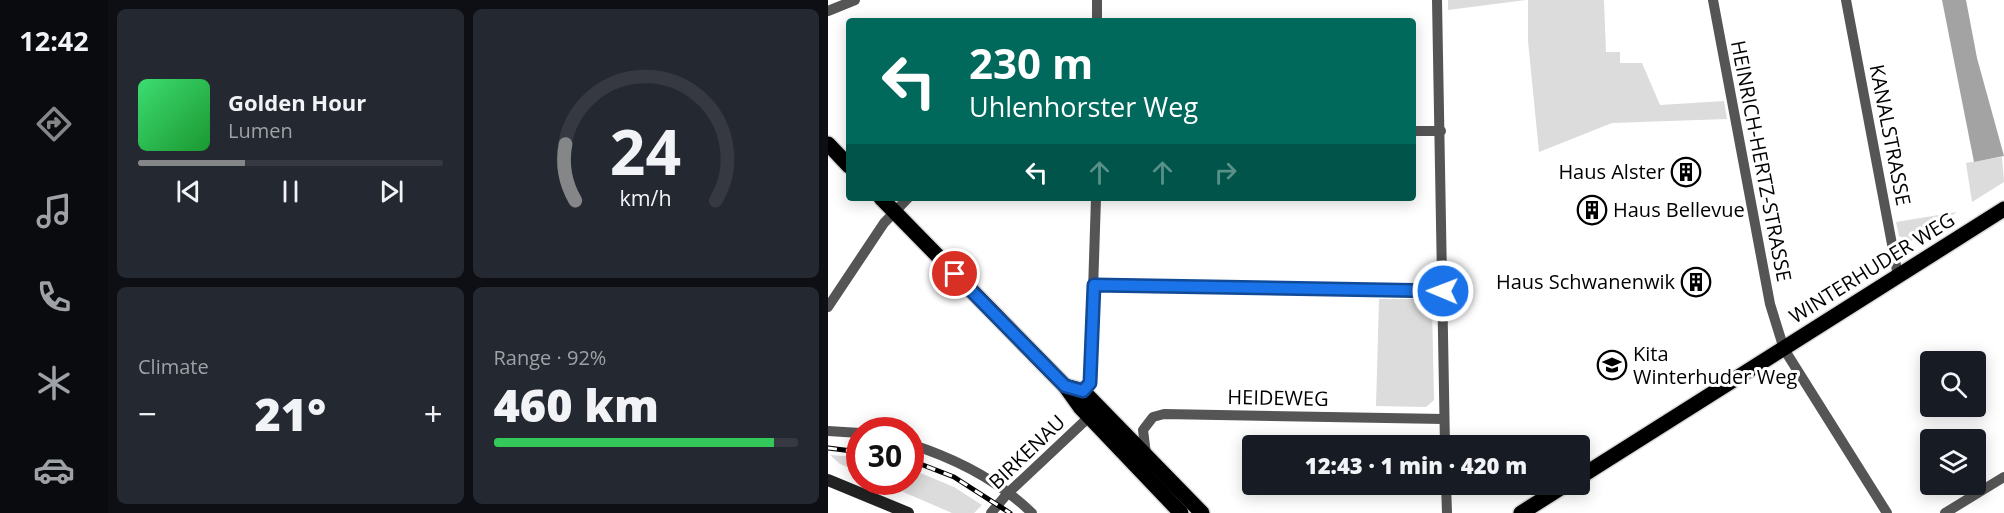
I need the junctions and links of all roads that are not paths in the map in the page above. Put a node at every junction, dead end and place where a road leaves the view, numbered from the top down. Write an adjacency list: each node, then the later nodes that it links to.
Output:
1 (855, 0): 6 (street)
2 (1097, 0): 7 (street)
3 (1437, 0): 9 (street)
4 (1713, 0): 21 (street, HEINRICH-HERTZ-STRASSE)
5 (1846, 0): 17 (street, KANALSTRASSE)
6 (828, 11)
7 (1097, 18)
8 (1416, 131): 9 (street)
9 (1441, 131): 19 (street)
10 (828, 144): 11 (main road)
11 (846, 162)
12 (884, 201): 16 (main road)
13 (905, 201): 16 (street)
14 (1096, 201): 18 (street)
15 (2004, 209): 17 (main road, WINTERHUDER WEG)
16 (894, 211): 20 (street); 22 (main road)
17 (1898, 276): 21 (main road, WINTERHUDER WEG)
18 (1094, 285): 19 (street); 23 (street)
19 (1443, 291): 25 (street)
20 (828, 308)
21 (1784, 349): 31 (main road, WINTERHUDER WEG); 44 (street, HEINRICH-HERTZ-STRASSE)
22 (1065, 386): 23 (main road); 24 (main road)
23 (1083, 391): 30 (main road)
24 (1089, 417): 34 (street, BIRKENAU); 40 (main road)
25 (1444, 419): 28 (street); 30 (street, HEIDEWEG)
26 (828, 431): 27 (street)
27 (846, 432)
28 (1445, 435)
29 (924, 450): 34 (street)
30 (1146, 454): 41 (main road)
31 (1590, 471)
32 (2004, 477): 45 (street)
33 (828, 480): 37 (main road)
34 (1008, 494): 38 (street, BIRKENAU); 39 (street)
35 (1446, 495): 42 (street)
36 (1550, 495): 43 (main road)
37 (908, 513)
38 (991, 513)
39 (1032, 513)
40 (1181, 513)
41 (1202, 513)
42 (1447, 513)
43 (1521, 513)
44 (1887, 513)
45 (1945, 513)

